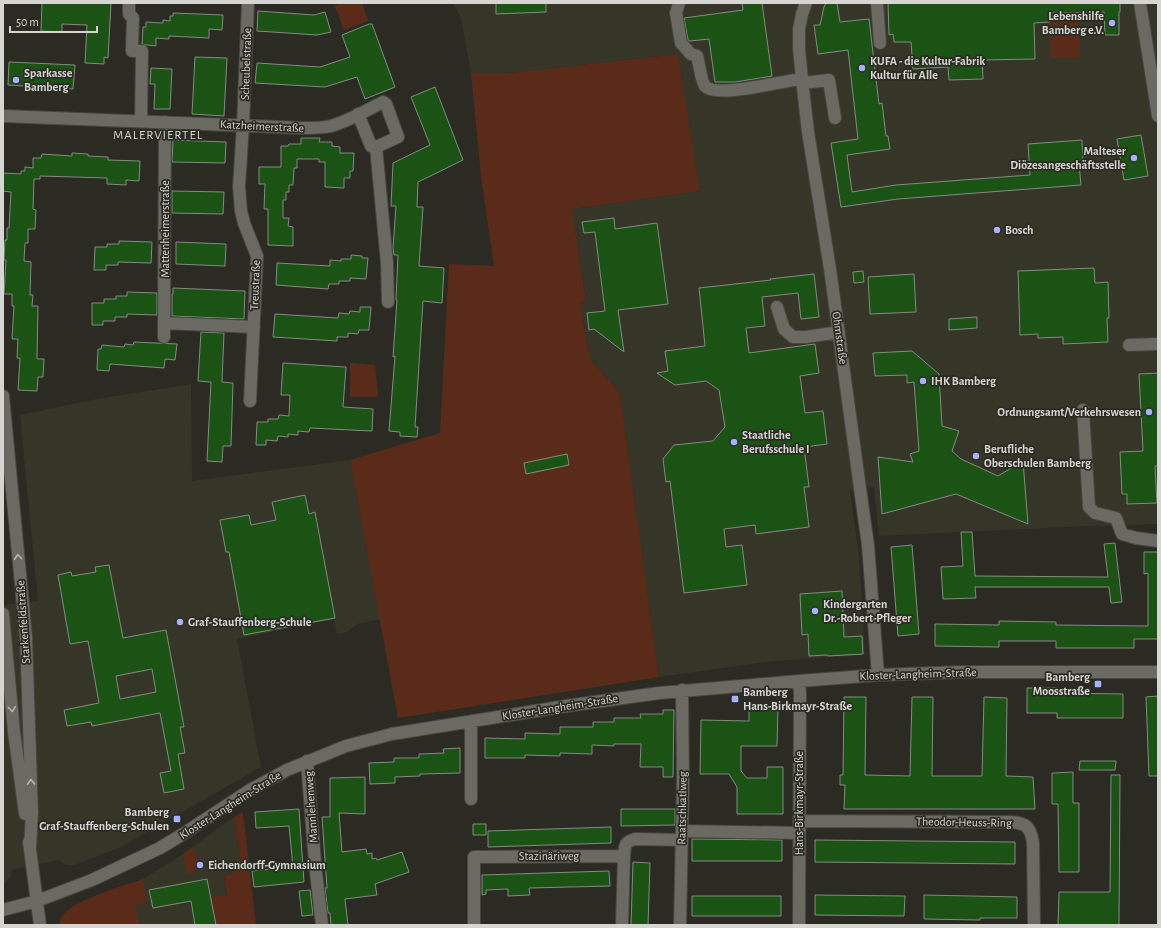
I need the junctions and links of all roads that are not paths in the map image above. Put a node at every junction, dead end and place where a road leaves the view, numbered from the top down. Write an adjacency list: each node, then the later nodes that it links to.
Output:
1 (129, 3): 13 (street)
2 (248, 3): 15 (street, Scheubelstraße)
3 (679, 3): 8 (street)
4 (806, 3): 8 (street, Ohmstraße)
5 (877, 3): 7 (street)
6 (1140, 3): 11 (street)
7 (880, 43)
8 (803, 81): 12 (street); 21 (street, Ohmstraße)
9 (358, 114): 15 (street, Katzheimerstraße); 16 (street); 16 (street, Katzheimerstraße)
10 (3, 116): 13 (street, Katzheimerstraße)
11 (1158, 116)
12 (835, 118)
13 (141, 121): 14 (street, Katzheimerstraße)
14 (165, 122): 15 (street, Katzheimerstraße); 19 (street, Mattenheimerstraße)
15 (243, 125): 20 (street, Treustraße)
16 (376, 147): 17 (street)
17 (388, 302)
18 (777, 307): 21 (street)
19 (164, 323): 20 (street); 22 (street, Mattenheimerstraße)
20 (254, 327): 26 (street, Treustraße)
21 (839, 332): 32 (street, Ohmstraße)
22 (164, 337)
23 (1158, 344): 24 (street)
24 (1129, 345)
25 (3, 396): 28 (street, Starkenfeldstraße)
26 (250, 401)
27 (1083, 410): 29 (street)
28 (8, 498): 40 (street, Starkenfeldstraße, one-way to 28)
29 (1158, 541)
30 (3, 614): 40 (street, Starkenfeldstraße, one-way to 40)
31 (1158, 672): 32 (street, Kloster-Langheim-Straße)
32 (878, 675): 33 (street, Kloster-Langheim-Straße)
33 (799, 681): 34 (street, Kloster-Langheim-Straße); 38 (street, Hans-Birkmayr-Straße)
34 (682, 690): 35 (street, Kloster-Langheim-Straße); 39 (street, Raatschkatlweg)
35 (471, 721): 36 (street, Kloster-Langheim-Straße); 37 (street)
36 (307, 761): 42 (street, Kloster-Langheim-Straße); 45 (street, Mannlehenweg)
37 (471, 799)
38 (799, 827): 39 (street); 49 (street, Hans-Birkmayr-Straße); 50 (street, Theodor-Heuss-Ring)
39 (680, 837): 41 (street); 48 (street, Raatschkatlweg)
40 (30, 849): 42 (street, Starkenfeldstraße)
41 (624, 856): 46 (street, Stazinäriweg); 47 (street)
42 (36, 900): 43 (street, Kloster-Langheim-Straße); 44 (street, Starkenfeldstraße)
43 (3, 910)
44 (40, 925)
45 (322, 925)
46 (474, 925)
47 (622, 925)
48 (680, 925)
49 (799, 925)
50 (1034, 925)

